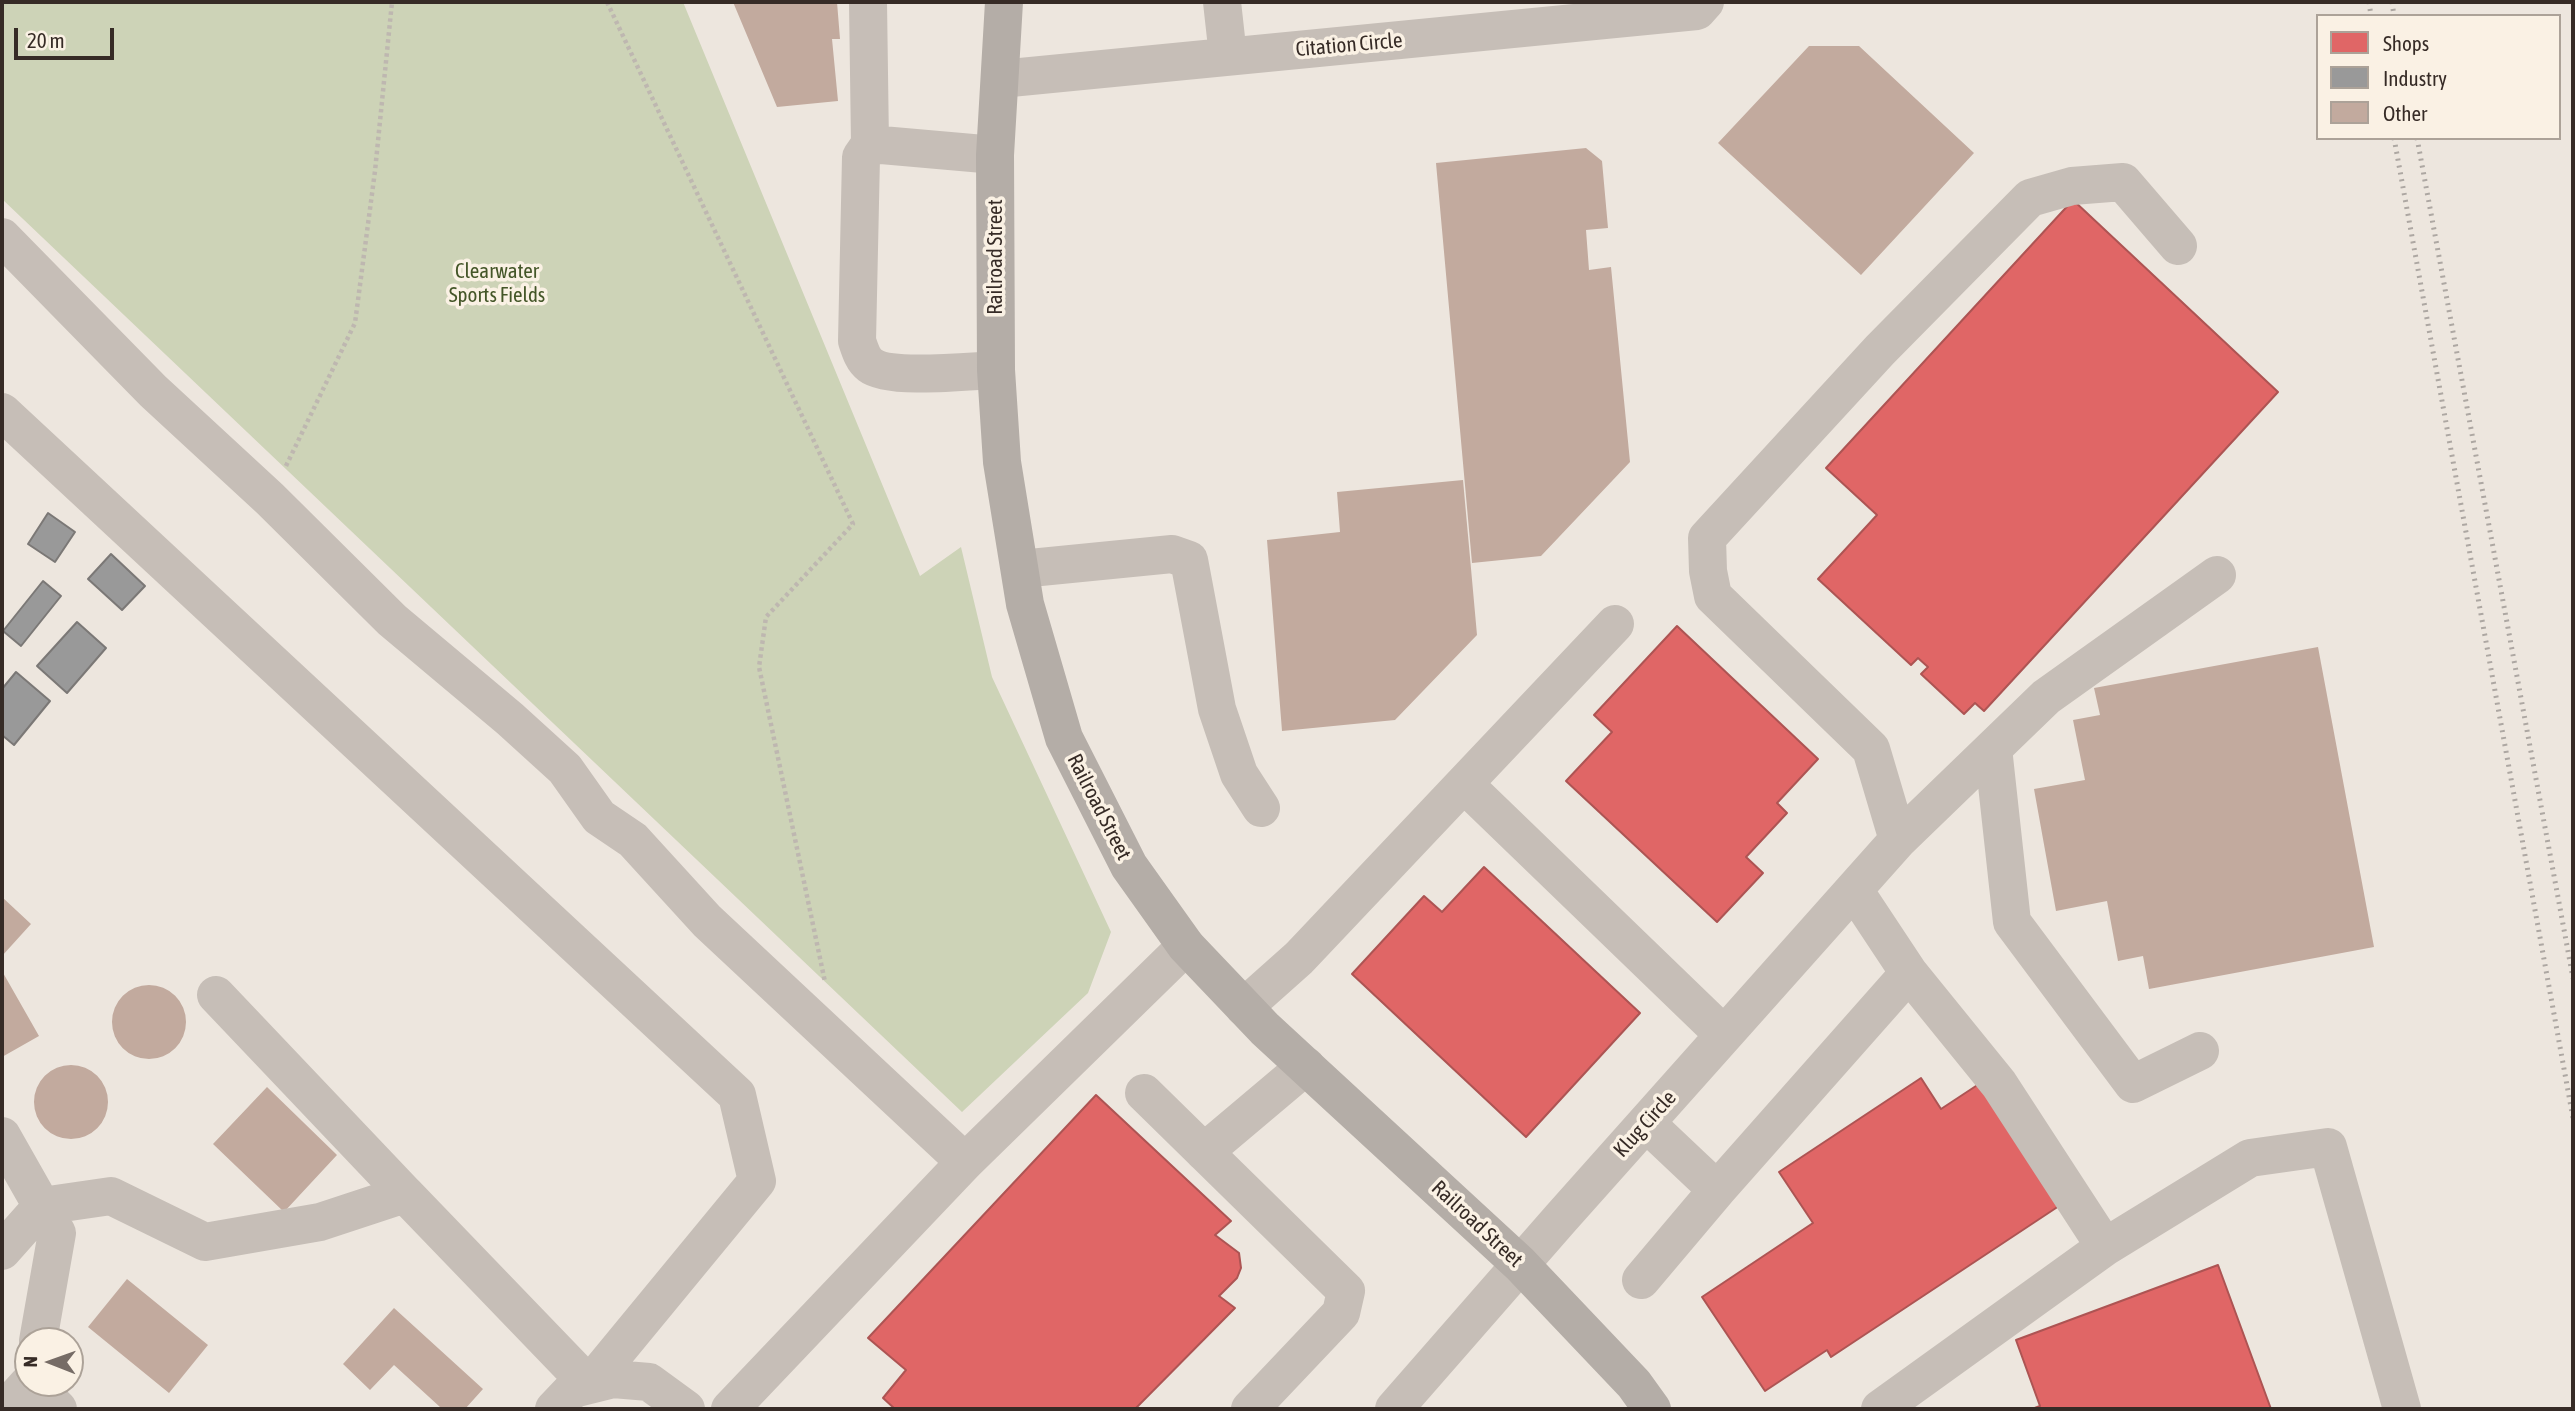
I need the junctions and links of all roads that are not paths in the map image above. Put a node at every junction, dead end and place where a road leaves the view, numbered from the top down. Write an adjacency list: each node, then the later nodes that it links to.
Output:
1 (868, 2): 8 (street)
2 (1004, 2): 7 (main road, Railroad Street)
3 (1222, 2): 6 (street)
4 (1701, 6): 5 (street, Citation Circle)
5 (1504, 16): 6 (street, Citation Circle)
6 (1228, 56): 7 (street, Citation Circle)
7 (1000, 79): 9 (main road, Railroad Street)
8 (870, 144): 9 (street); 12 (street)
9 (995, 155): 12 (main road, Railroad Street)
10 (2, 237): 33 (street)
11 (2178, 246): 20 (street)
12 (996, 370): 14 (main road, Railroad Street)
13 (2, 412): 42 (street)
14 (1020, 569): 19 (street); 22 (main road, Railroad Street)
15 (2217, 575): 17 (street, Klug Circle)
16 (1615, 624): 18 (street)
17 (1993, 748): 20 (street, Klug Circle); 27 (street)
18 (1464, 784): 25 (street); 26 (street)
19 (1261, 808)
20 (1899, 840): 21 (street, Klug Circle)
21 (1854, 890): 23 (street); 26 (street, Klug Circle)
22 (1186, 946): 25 (main road, Railroad Street); 33 (street)
23 (1909, 973): 34 (street); 37 (street)
24 (216, 995): 35 (street)
25 (1244, 1007): 28 (main road, Railroad Street)
26 (1724, 1035): 30 (street, Klug Circle)
27 (2200, 1051)
28 (1306, 1066): 32 (street); 39 (main road, Railroad Street)
29 (1144, 1093): 32 (street)
30 (1646, 1123): 34 (street); 39 (street, Klug Circle)
31 (2, 1136): 36 (street)
32 (1204, 1152): 48 (street)
33 (965, 1162): 47 (street)
34 (1717, 1190): 40 (street)
35 (405, 1194): 36 (street); 42 (street)
36 (42, 1206): 38 (street); 41 (street)
37 (2105, 1247): 51 (street); 52 (street)
38 (2, 1251)
39 (1521, 1264): 49 (street, Klug Circle); 50 (main road, Railroad Street)
40 (1641, 1280)
41 (40, 1327)
42 (589, 1385): 45 (street); 46 (street)
43 (45, 1397): 44 (street)
44 (58, 1409)
45 (554, 1409)
46 (686, 1409)
47 (730, 1409)
48 (1250, 1409)
49 (1394, 1409)
50 (1653, 1409)
51 (1880, 1409)
52 (2402, 1409)

